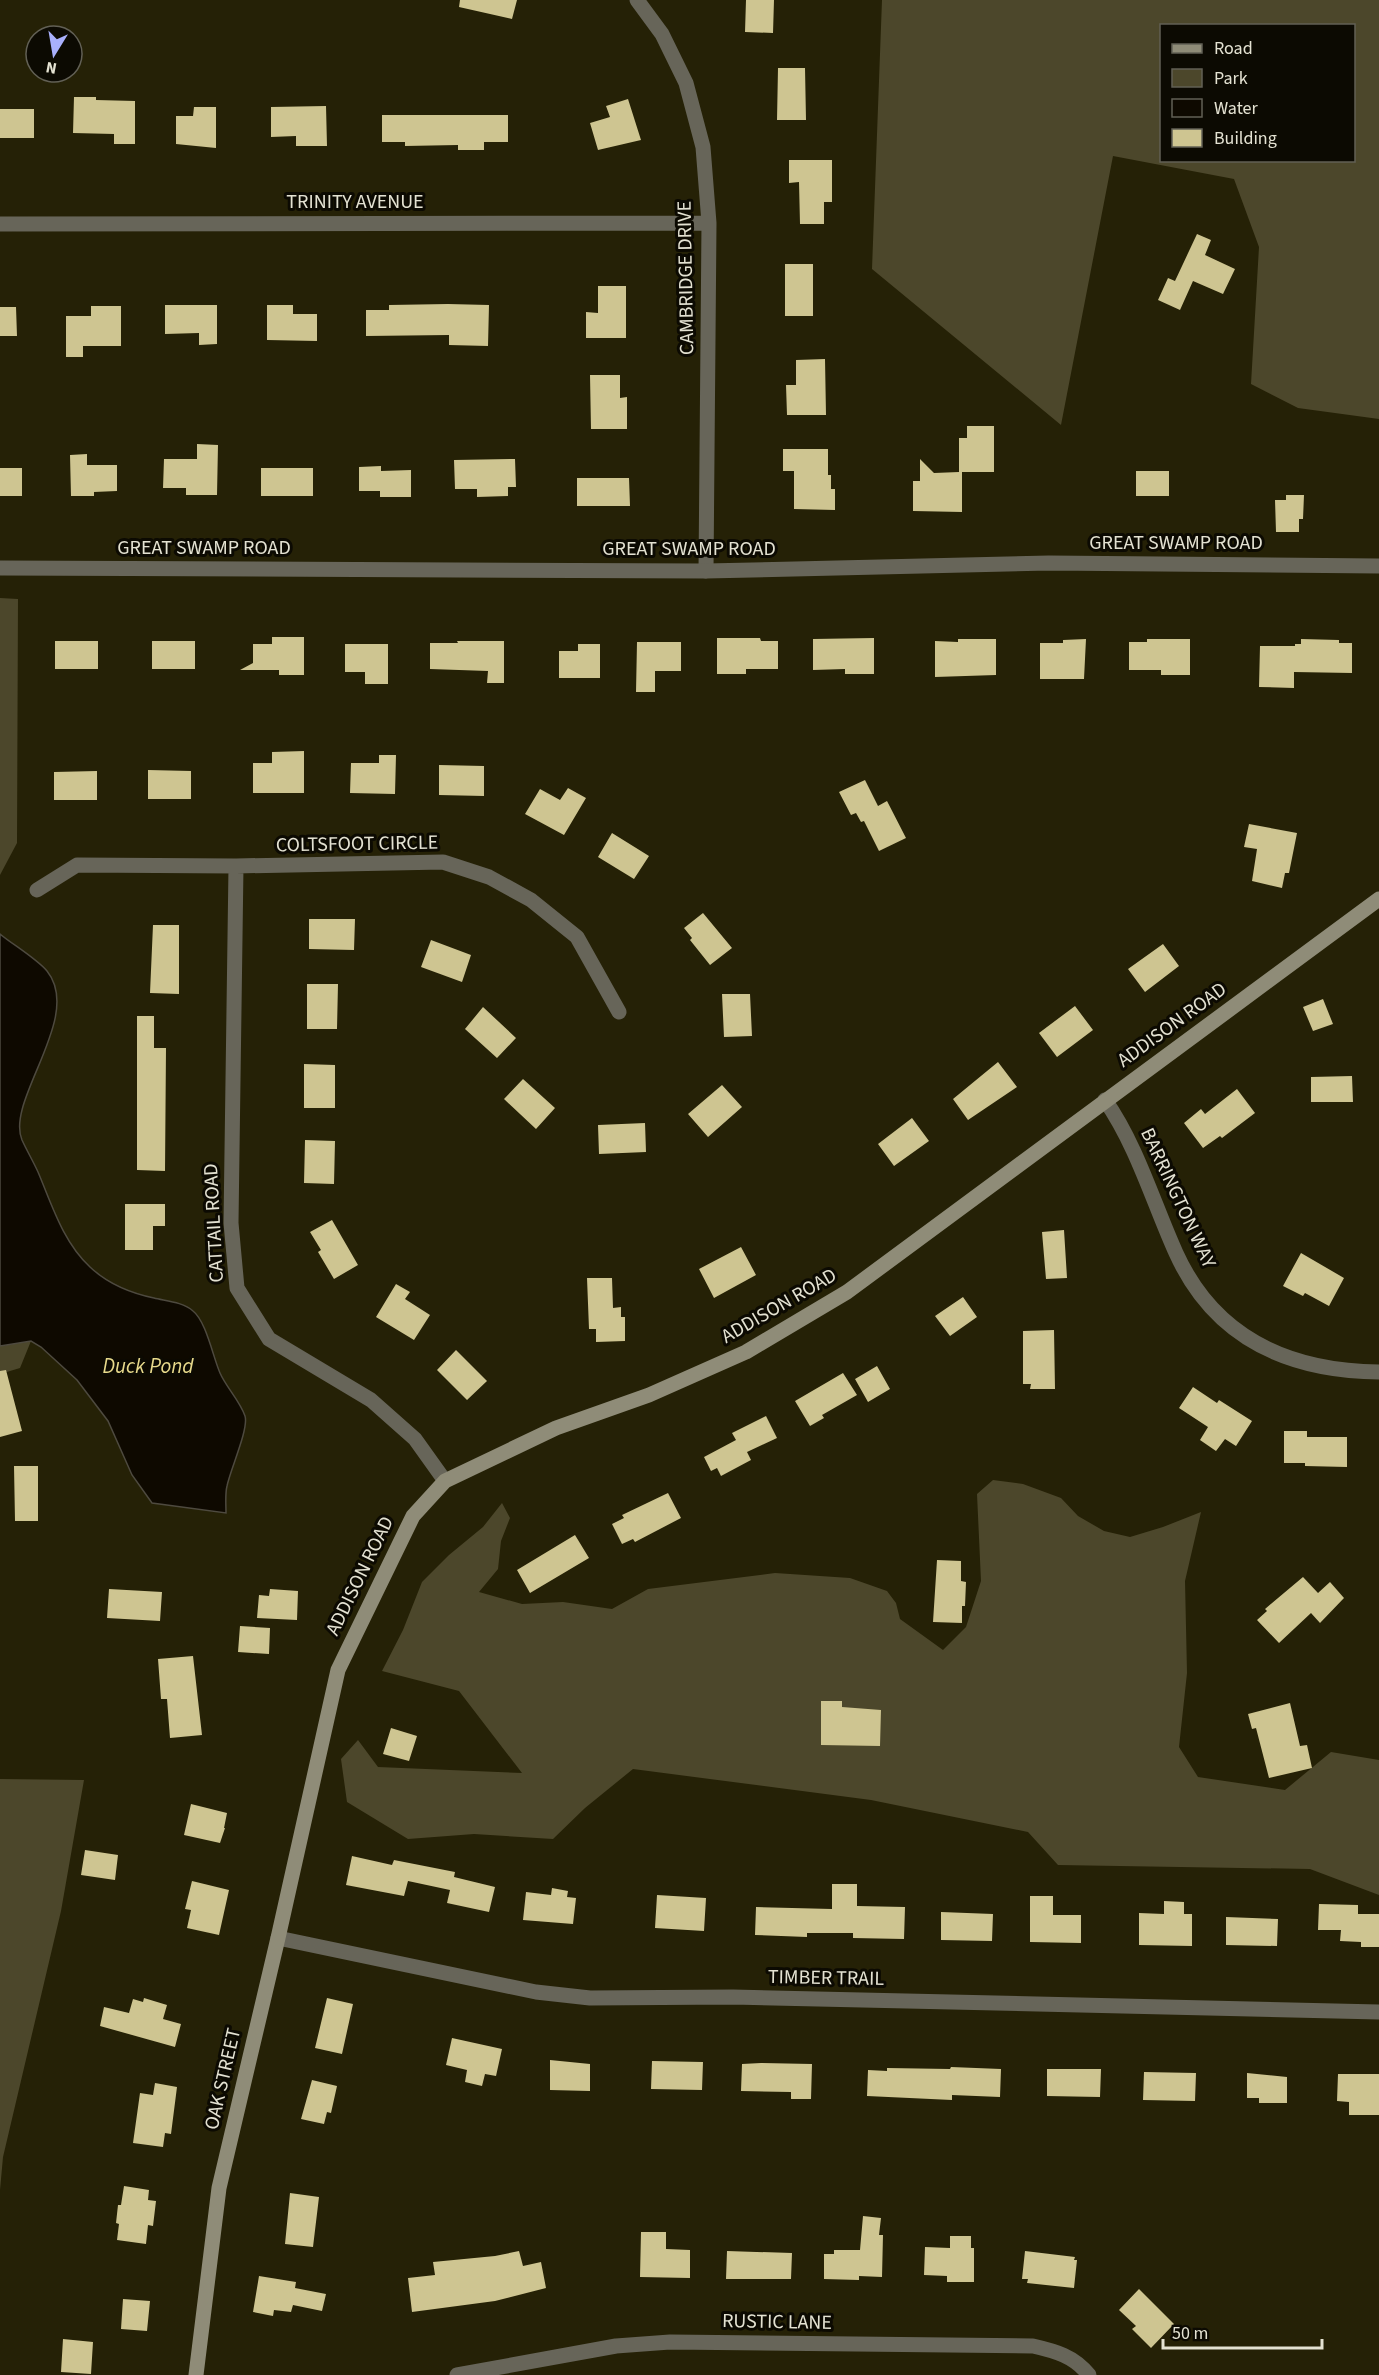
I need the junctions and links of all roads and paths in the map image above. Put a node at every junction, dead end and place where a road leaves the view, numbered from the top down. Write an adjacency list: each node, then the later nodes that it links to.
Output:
1 (637, 0): 2 (street, CAMBRIDGE DRIVE)
2 (709, 223): 3 (street, TRINITY AVENUE); 6 (street, CAMBRIDGE DRIVE)
3 (0, 224)
4 (1379, 566): 6 (street, GREAT SWAMP ROAD)
5 (0, 568): 6 (street, GREAT SWAMP ROAD)
6 (706, 571)
7 (236, 866): 8 (street, COLTSFOOT CIRCLE); 10 (street, COLTSFOOT CIRCLE); 13 (street, CATTAIL ROAD)
8 (37, 890)
9 (1379, 899): 11 (main road, ADDISON ROAD)
10 (619, 1012)
11 (1105, 1100): 12 (street, BARRINGTON WAY); 13 (main road, ADDISON ROAD)
12 (1379, 1372)
13 (445, 1481): 14 (main road, ADDISON ROAD)
14 (309, 1796): 15 (main road, OAK STREET)
15 (278, 1938): 16 (street, TIMBER TRAIL); 17 (main road, OAK STREET)
16 (1379, 2012)
17 (196, 2375)
18 (458, 2375): 19 (street, RUSTIC LANE)
19 (1089, 2375)

